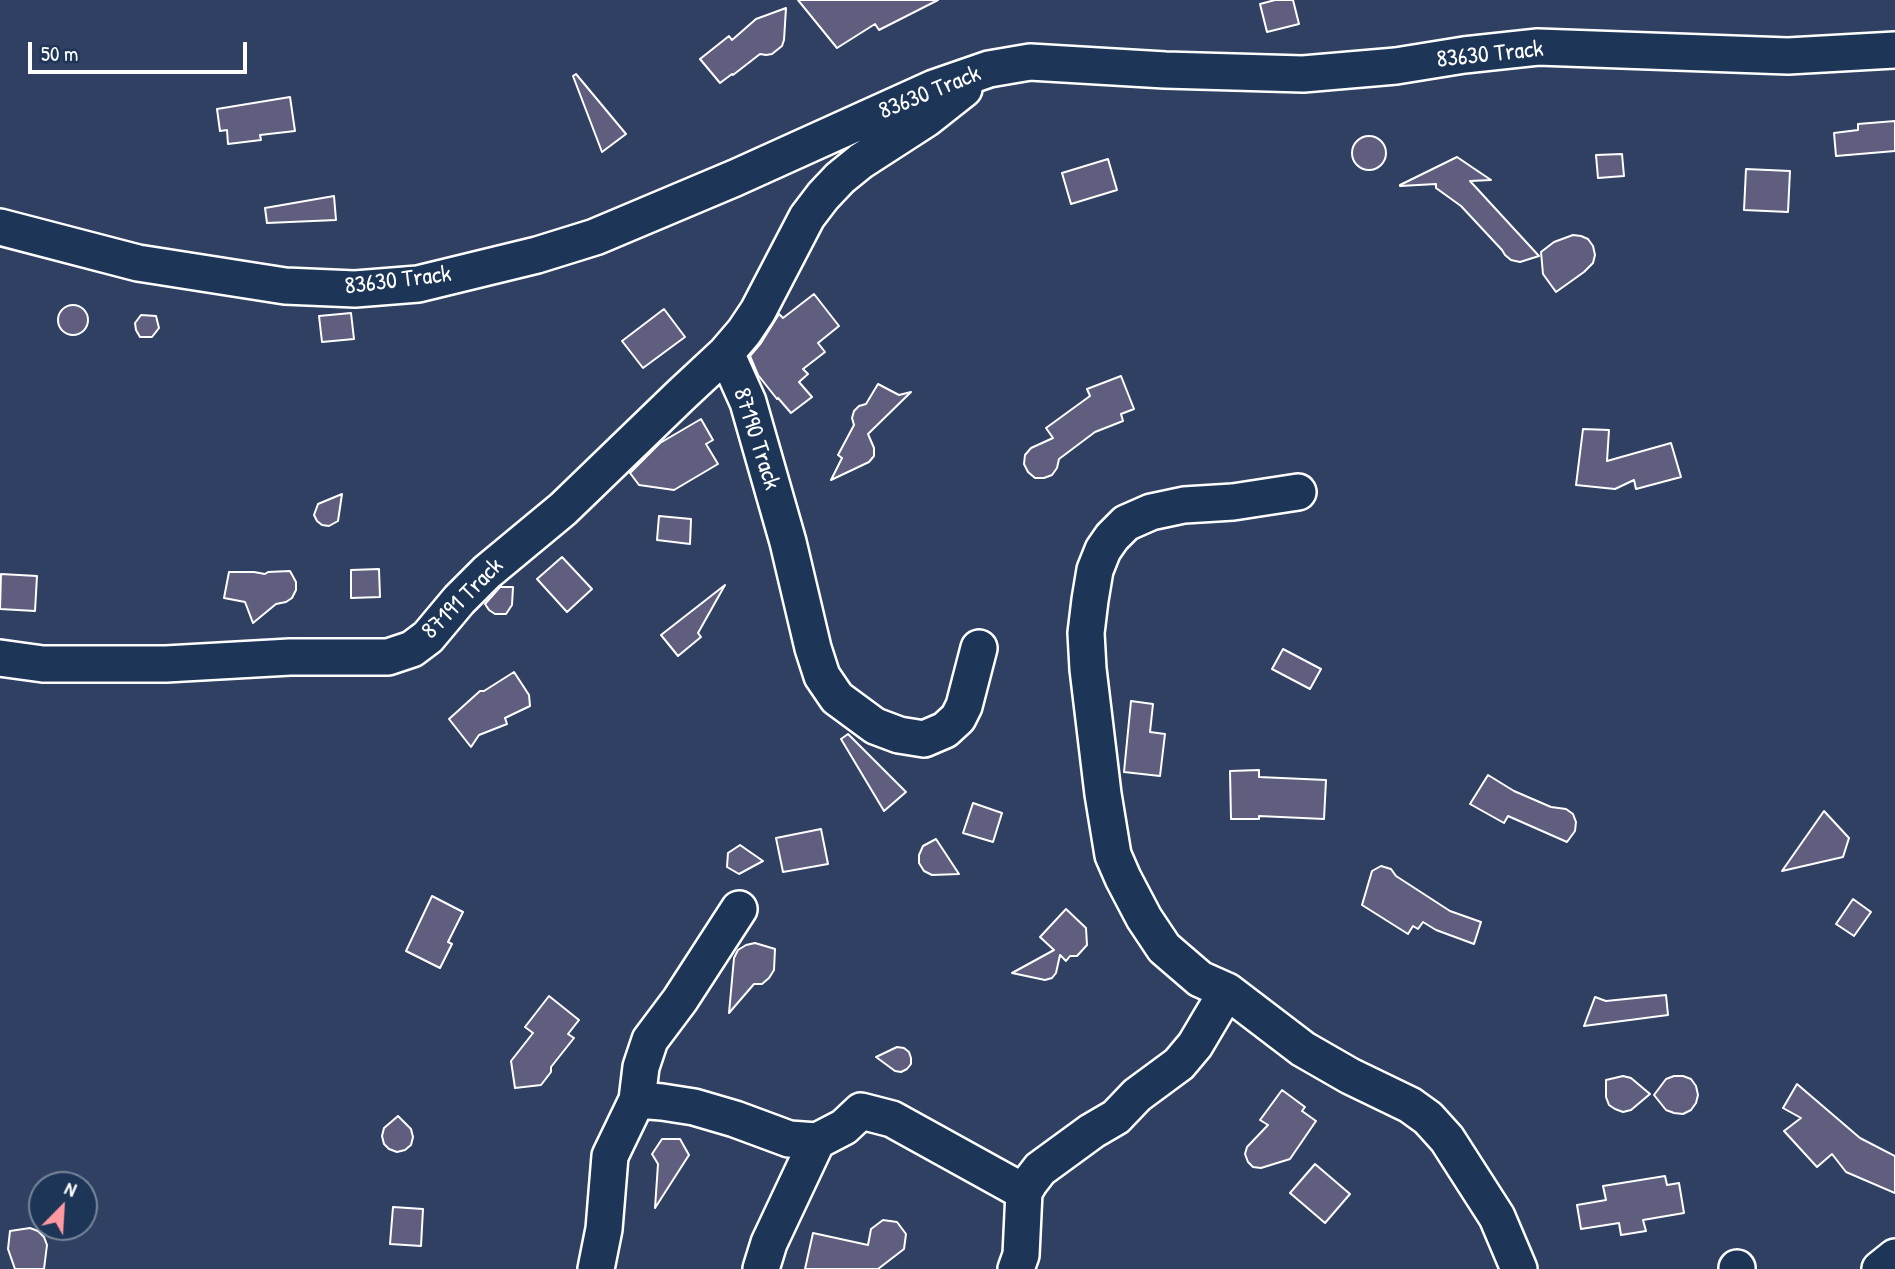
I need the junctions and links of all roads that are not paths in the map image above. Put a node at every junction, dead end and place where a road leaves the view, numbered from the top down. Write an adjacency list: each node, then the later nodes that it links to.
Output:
1 (1895, 50): 2 (street, 83630 Track)
2 (989, 69): 3 (street, 83630 Track); 4 (street)
3 (0, 227)
4 (726, 354): 6 (street, 87190 Track); 7 (street, 87191 Track)
5 (1298, 492): 9 (street)
6 (979, 648)
7 (0, 658)
8 (739, 909): 10 (street)
9 (1227, 992): 12 (street); 17 (street)
10 (636, 1100): 11 (street); 14 (street)
11 (817, 1141): 12 (street); 15 (street)
12 (1024, 1192): 16 (street)
13 (1895, 1257): 18 (street)
14 (596, 1269)
15 (761, 1269)
16 (1016, 1269)
17 (1518, 1269)
18 (1880, 1269)

